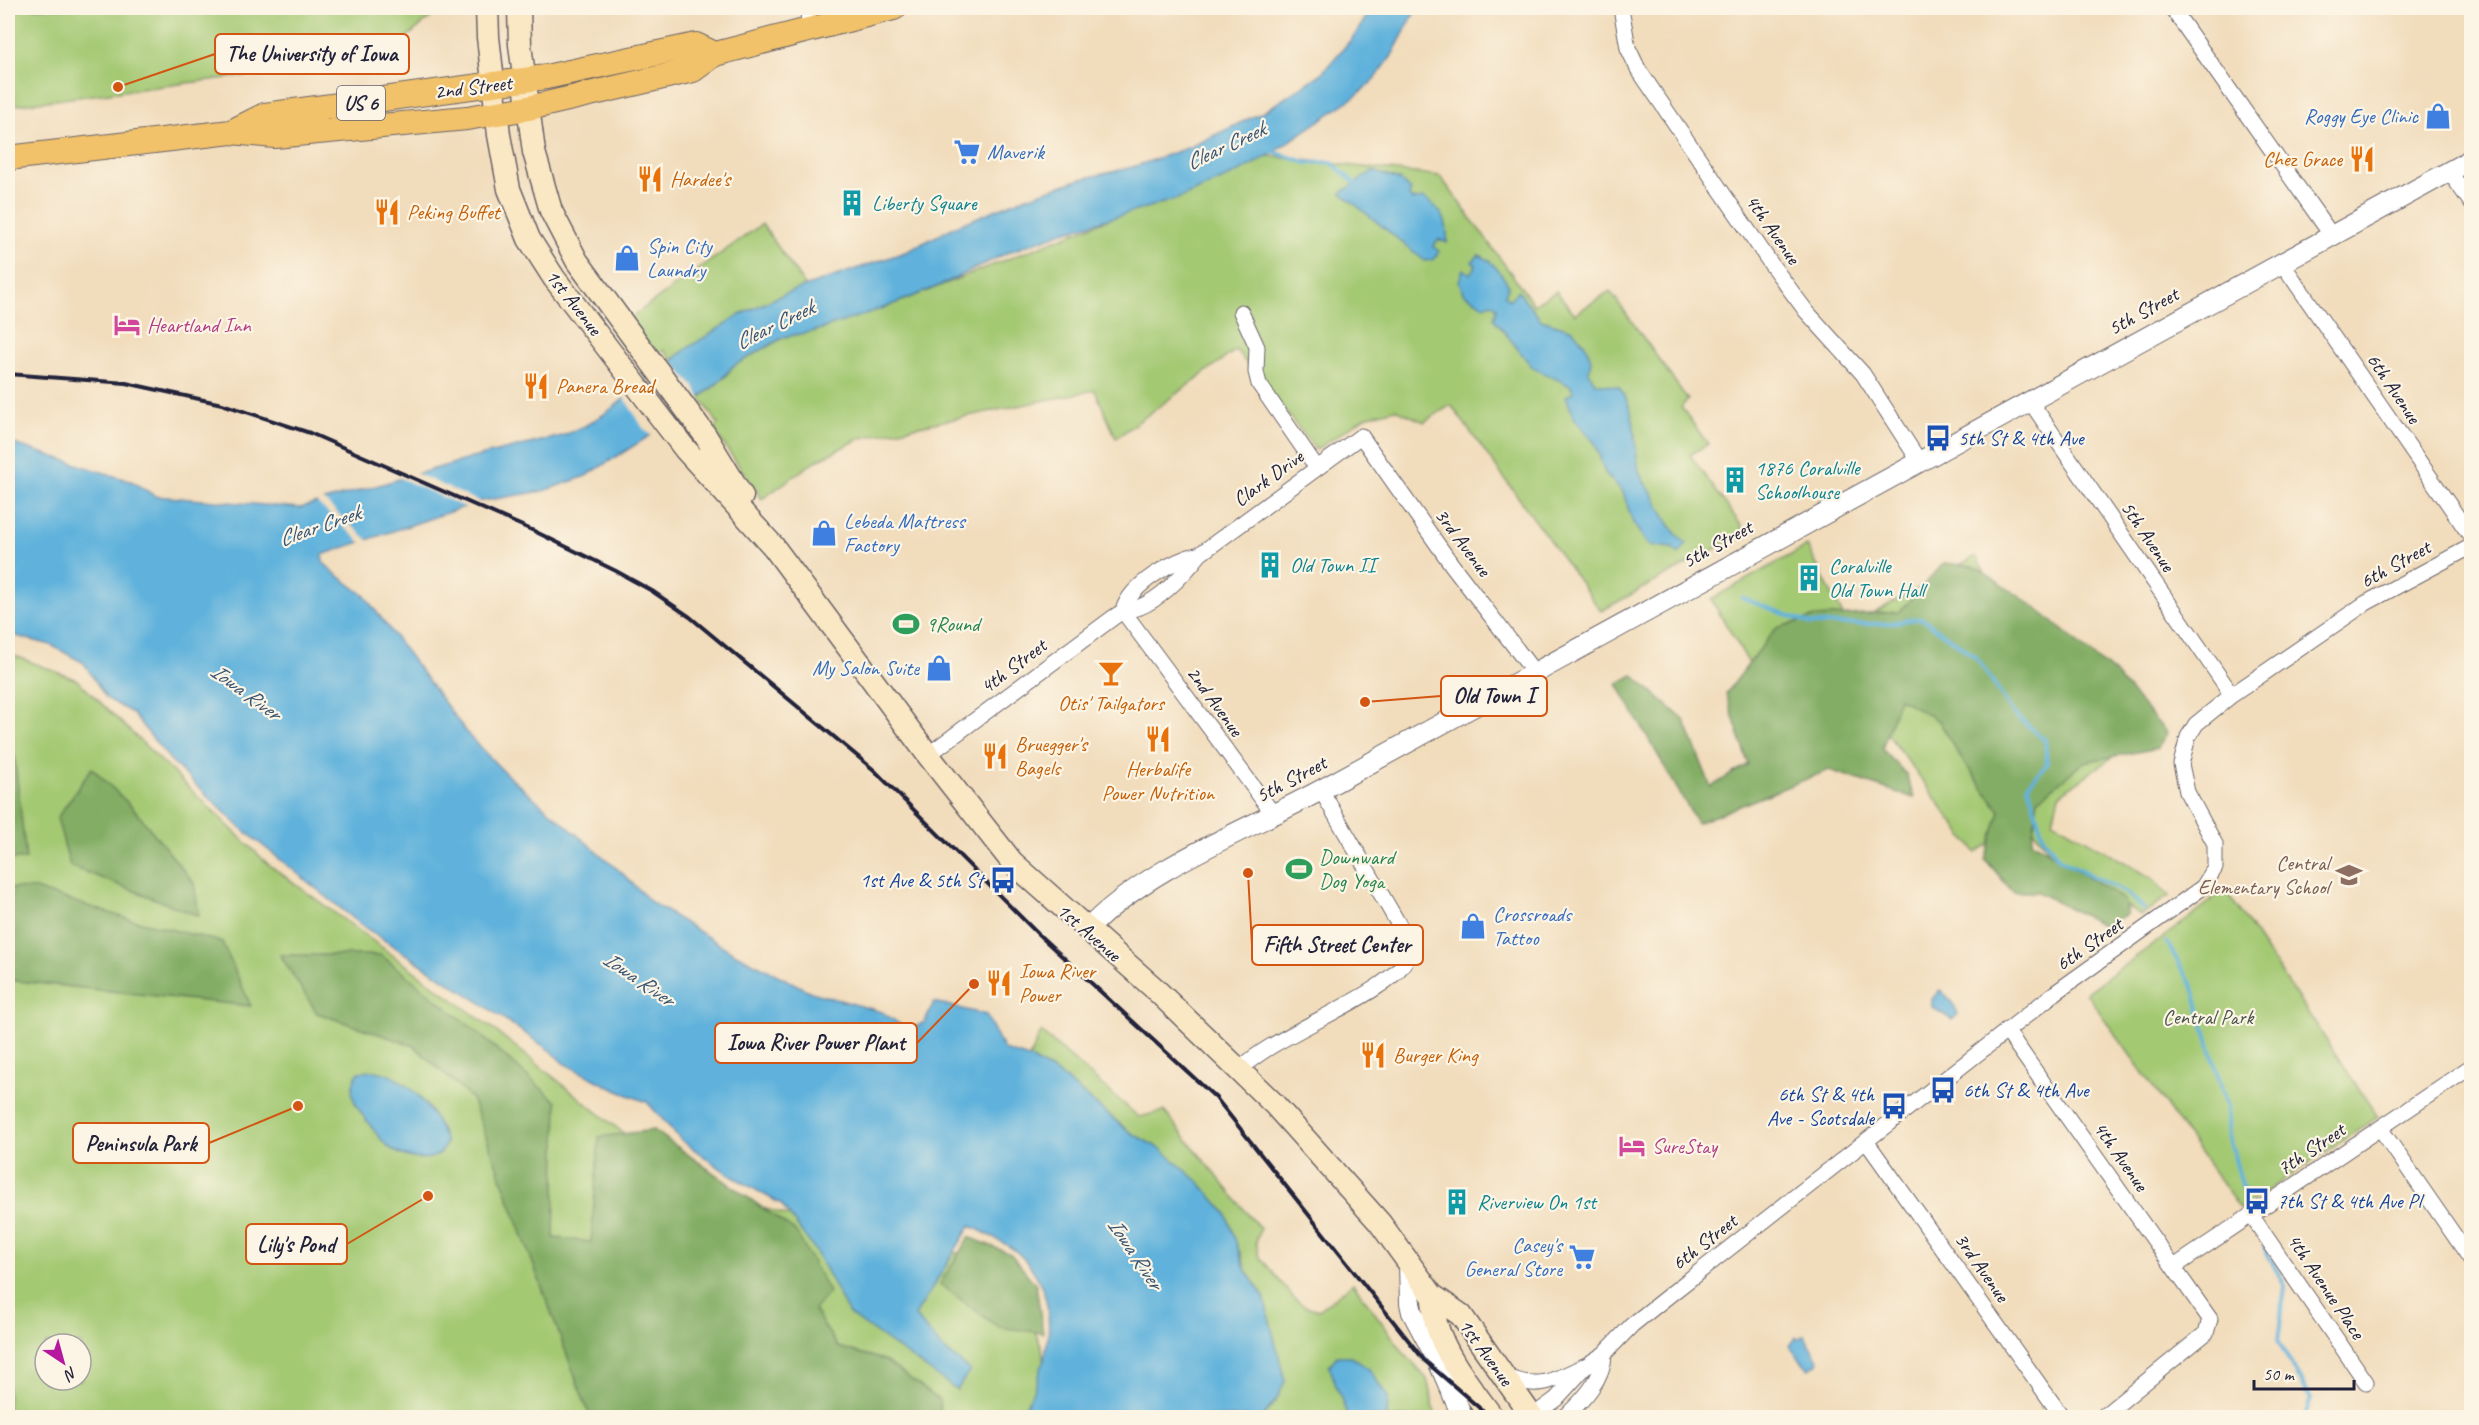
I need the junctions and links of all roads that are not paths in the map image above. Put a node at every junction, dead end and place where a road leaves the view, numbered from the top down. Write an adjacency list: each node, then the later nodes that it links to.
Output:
1 (487, 8): 9 (main road, 1st Avenue)
2 (519, 8): 8 (main road, 1st Avenue)
3 (894, 8): 6 (main road, 2nd Street / US 6)
4 (1622, 8): 22 (street, 4th Avenue)
5 (2172, 8): 17 (street)
6 (808, 18): 7 (main road, 2nd Street / US 6)
7 (715, 54): 8 (main road, 2nd Street / US 6); 10 (main road, 2nd Street / US 6)
8 (525, 80): 9 (main road, 2nd Street / US 6); 10 (main road, 1st Avenue)
9 (494, 83): 11 (main road, 1st Avenue); 12 (main road, 2nd Street / US 6)
10 (529, 108): 11 (main road, 2nd Street / US 6); 25 (main road, 1st Avenue)
11 (498, 113): 12 (main road, 2nd Street / US 6); 25 (main road, 1st Avenue)
12 (231, 132): 13 (main road, 2nd Street / US 6)
13 (8, 158)
14 (2472, 159): 15 (street, 5th Street)
15 (2449, 171): 16 (street); 17 (street, 5th Street)
16 (2472, 204)
17 (2332, 236): 18 (street, 5th Street)
18 (2282, 263): 20 (street, 5th Street); 24 (street, 6th Avenue)
19 (1241, 312): 23 (street)
20 (2030, 401): 22 (street, 5th Street); 29 (street, 5th Avenue)
21 (1361, 436): 23 (street, Clark Drive); 28 (street, 3rd Avenue)
22 (1919, 461): 28 (street, 5th Street)
23 (1317, 468): 27 (street, Clark Drive)
24 (2472, 538)
25 (773, 546): 30 (main road, 1st Avenue)
26 (2472, 546): 29 (street, 6th Street)
27 (1123, 611): 30 (street, 4th Street); 32 (street, 2nd Avenue)
28 (1534, 672): 31 (street, 5th Street)
29 (2232, 695): 34 (street, 6th Street)
30 (928, 755): 33 (main road, 1st Avenue)
31 (1321, 790): 32 (street, 5th Street); 36 (street)
32 (1274, 816): 33 (street, 5th Street)
33 (1088, 930): 36 (main road, 1st Avenue)
34 (2006, 1030): 38 (street, 6th Street); 42 (street, 4th Avenue)
35 (2472, 1066): 37 (street, 7th Street)
36 (1240, 1070): 41 (main road, 1st Avenue)
37 (2380, 1128): 39 (street, 7th Street); 40 (street)
38 (1866, 1141): 44 (street, 6th Street); 52 (street, 3rd Avenue)
39 (2251, 1215): 42 (street, 7th Street); 47 (street, 4th Avenue Place)
40 (2472, 1261)
41 (1410, 1263): 43 (main road, 1st Avenue); 49 (street)
42 (2174, 1267): 53 (street, 4th Avenue)
43 (1433, 1303): 46 (main road, 1st Avenue); 48 (main road); 50 (main road, 1st Avenue)
44 (1604, 1354): 45 (street, 6th Street); 51 (street, 6th Street)
45 (1587, 1365): 46 (street); 48 (street, 6th Street)
46 (1502, 1375): 48 (main road, 1st Avenue)
47 (2366, 1382)
48 (1527, 1417)
49 (1463, 1418)
50 (1492, 1418)
51 (1564, 1418)
52 (2063, 1418)
53 (2101, 1418)

